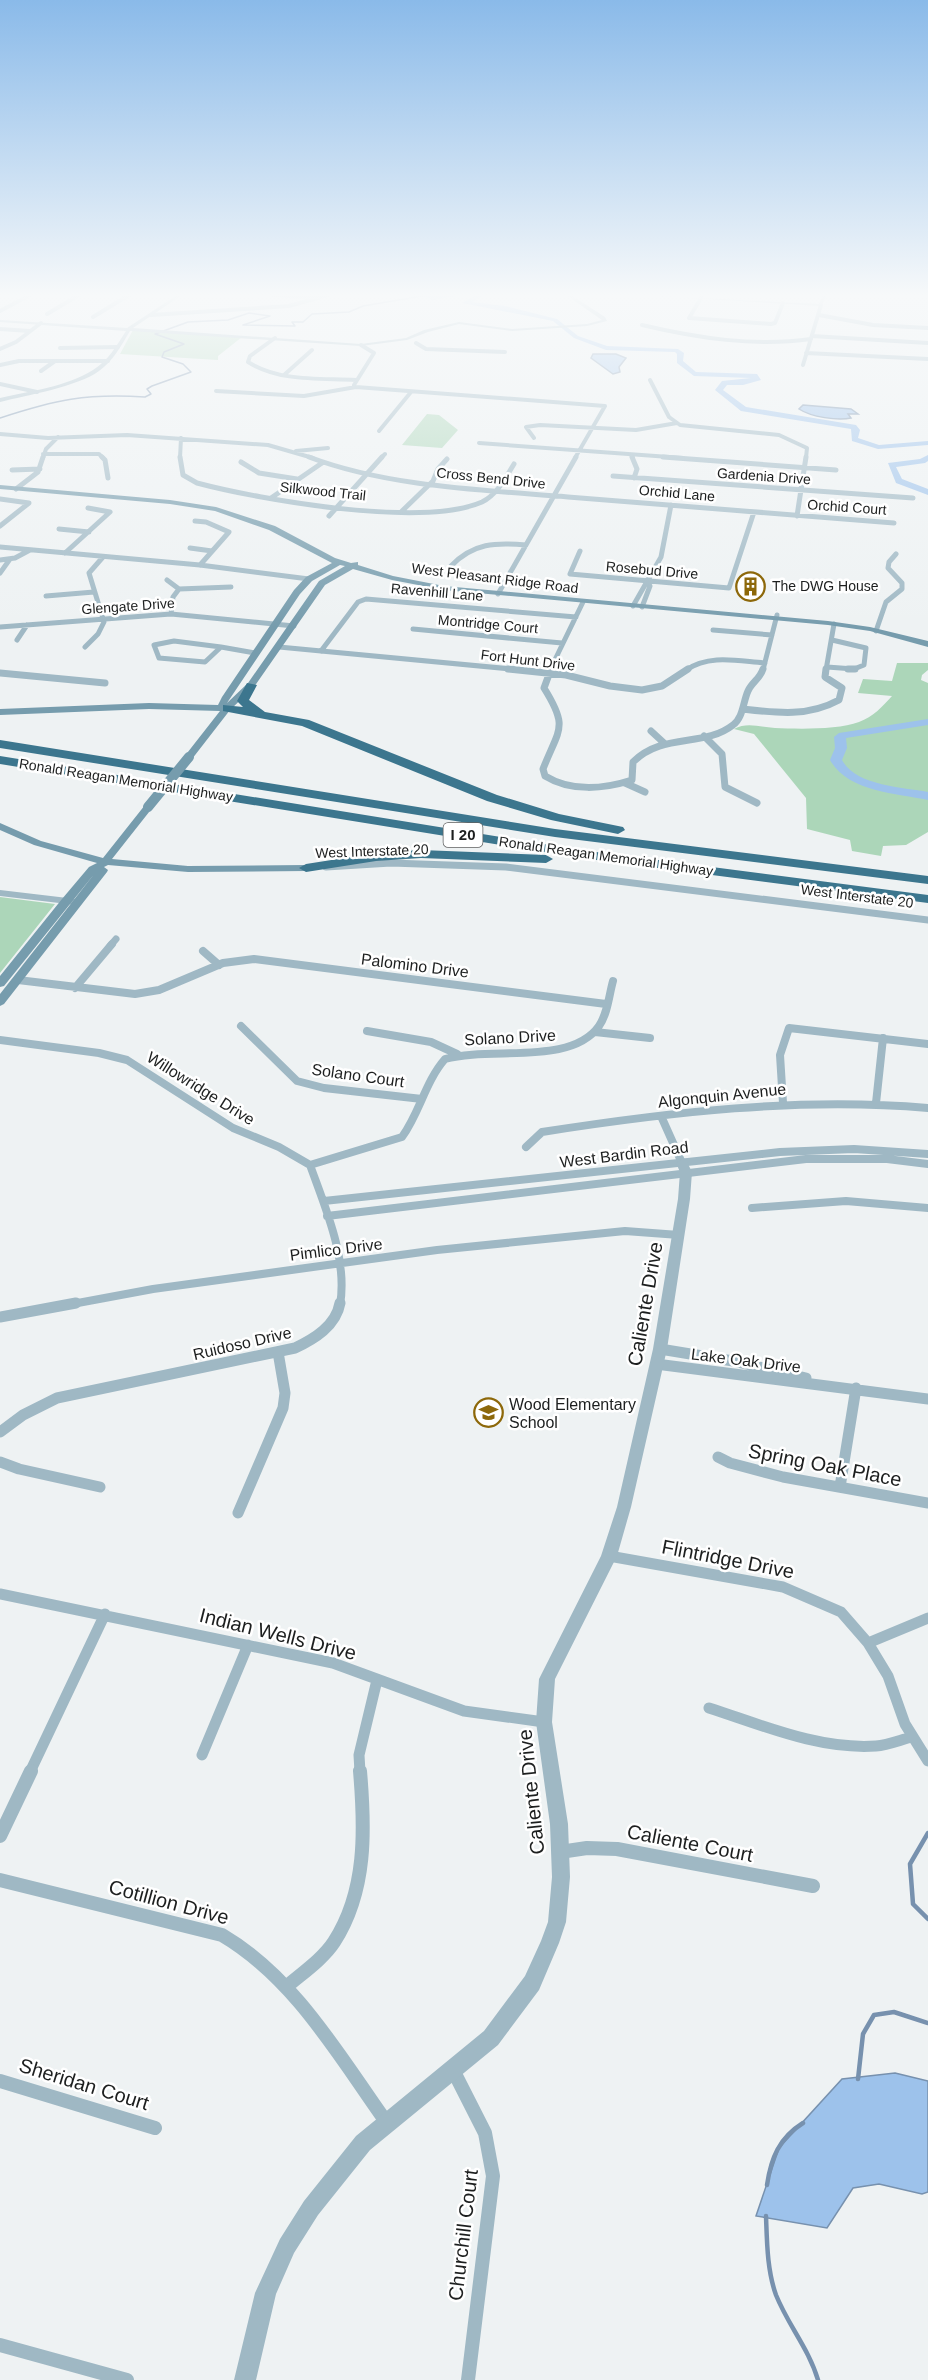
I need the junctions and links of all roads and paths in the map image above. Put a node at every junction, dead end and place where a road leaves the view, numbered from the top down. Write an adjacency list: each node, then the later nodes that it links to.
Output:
1 (399, 406): 8 (street)
2 (601, 406): 6 (street)
3 (663, 406): 4 (street)
4 (677, 423): 6 (street); 24 (street)
5 (16, 428): 9 (street)
6 (594, 428): 12 (street); 15 (street)
7 (64, 431): 10 (street)
8 (379, 431)
9 (2, 435): 10 (street, Cross Bend Drive)
10 (58, 438): 11 (street, Cross Bend Drive); 17 (street)
11 (182, 438): 16 (street, Cross Bend Drive); 39 (street, Silkwood Trail)
12 (534, 438)
13 (479, 442): 15 (street)
14 (328, 448): 16 (street)
15 (581, 450): 19 (street); 38 (street)
16 (294, 451): 22 (street, Cross Bend Drive)
17 (43, 454): 25 (street); 30 (street)
18 (385, 454): 28 (street)
19 (632, 456): 24 (street); 31 (street)
20 (447, 459): 33 (street)
21 (241, 462): 32 (street)
22 (322, 463): 28 (street, Cross Bend Drive); 32 (street)
23 (514, 464): 36 (street)
24 (806, 467): 27 (street); 37 (street)
25 (40, 469): 26 (street); 35 (street)
26 (12, 470)
27 (836, 470)
28 (366, 476): 33 (street, Cross Bend Drive); 43 (street)
29 (613, 476): 31 (street, Gardenia Drive)
30 (108, 478)
31 (634, 478): 37 (street, Gardenia Drive)
32 (297, 479): 39 (street)
33 (431, 484): 36 (street, Cross Bend Drive); 45 (street)
34 (0, 485): 35 (main road, West Pleasant Ridge Road)
35 (19, 487): 63 (main road, West Pleasant Ridge Road); 66 (main road, West Pleasant Ridge Road)
36 (497, 491): 38 (street, Cross Bend Drive); 45 (street, Silkwood Trail)
37 (801, 491): 40 (street, Gardenia Drive); 48 (street)
38 (555, 496): 42 (street, Orchid Lane); 54 (street)
39 (271, 498): 43 (street, Silkwood Trail)
40 (913, 498)
41 (0, 499): 51 (street)
42 (671, 505): 46 (street, Orchid Lane); 74 (street)
43 (337, 506): 45 (street, Silkwood Trail); 47 (street)
44 (88, 508): 53 (street)
45 (402, 511)
46 (754, 512): 48 (street, Orchid Lane); 74 (street, Rosebud Drive)
47 (328, 516)
48 (797, 516): 50 (street, Orchid Court)
49 (195, 521): 58 (street)
50 (894, 523)
51 (0, 526)
52 (59, 529): 53 (street)
53 (89, 532): 60 (street)
54 (526, 545): 68 (street); 78 (street)
55 (0, 547): 57 (street)
56 (190, 548): 58 (street)
57 (30, 550): 60 (street); 65 (street)
58 (212, 550): 67 (street)
59 (580, 551): 74 (street, Rosebud Drive)
60 (65, 553): 62 (street)
61 (896, 554): 92 (street)
62 (104, 557): 67 (street); 77 (street)
63 (326, 557): 66 (main road, West Pleasant Ridge Road); 69 (main road)
64 (0, 560): 65 (street)
65 (10, 560): 71 (street)
66 (349, 563): 69 (main road); 69 (main road); 70 (main road, West Pleasant Ridge Road); 78 (main road, West Pleasant Ridge Road)
67 (200, 565): 72 (street)
68 (451, 566)
69 (330, 571): 70 (main road); 72 (main road); 89 (main road)
70 (368, 572): 78 (main road, West Pleasant Ridge Road)
71 (0, 573)
72 (309, 579): 86 (main road)
73 (167, 580): 76 (street)
74 (648, 582): 81 (street)
75 (231, 587): 76 (street)
76 (179, 589): 82 (street)
77 (94, 592): 79 (street); 85 (street)
78 (499, 592): 80 (main road, West Pleasant Ridge Road); 81 (main road, West Pleasant Ridge Road)
79 (46, 596)
80 (583, 602): 81 (main road, West Pleasant Ridge Road); 83 (street)
81 (638, 605): 84 (main road, West Pleasant Ridge Road)
82 (171, 614): 85 (street, Glengate Drive); 86 (street, Glengate Drive)
83 (576, 617): 98 (street); 104 (street, Ravenhill Lane)
84 (776, 617): 87 (main road, West Pleasant Ridge Road); 92 (main road, West Pleasant Ridge Road); 94 (street)
85 (103, 619): 88 (street, Glengate Drive); 100 (street)
86 (275, 624): 89 (street, Glengate Drive); 103 (main road)
87 (834, 624): 92 (main road, West Pleasant Ridge Road); 97 (street)
88 (27, 626): 90 (street, Glengate Drive); 96 (street)
89 (294, 626): 102 (main road)
90 (0, 627)
91 (413, 629): 98 (street, Montridge Court)
92 (880, 629): 95 (main road, West Pleasant Ridge Road); 99 (main road, West Pleasant Ridge Road)
93 (713, 630): 94 (street)
94 (772, 635): 105 (street)
95 (928, 639)
96 (16, 640)
97 (832, 640): 106 (street); 106 (street)
98 (562, 643): 109 (street)
99 (928, 644)
100 (85, 647)
101 (220, 647): 101 (street); 103 (street)
102 (279, 647): 104 (street, Fort Hunt Drive); 111 (main road)
103 (256, 651): 107 (main road)
104 (321, 651): 109 (street, Fort Hunt Drive)
105 (765, 663): 109 (street, Fort Hunt Drive); 113 (street)
106 (827, 667): 113 (street)
107 (246, 668): 111 (main road); 112 (main road)
108 (0, 673): 110 (street)
109 (550, 674): 121 (street)
110 (105, 683)
111 (251, 685): 112 (main road); 115 (highway)
112 (226, 703): 114 (main road); 115 (highway); 126 (main road, bridge)
113 (743, 709): 117 (street)
114 (0, 712)
115 (266, 714): 128 (highway)
116 (651, 731): 118 (street)
117 (704, 736): 118 (street); 123 (street)
118 (664, 742): 121 (street)
119 (0, 744): 128 (highway, Ronald Reagan Memorial Highway / I 20)
120 (0, 760): 130 (highway, Ronald Reagan Memorial Highway / I 20)
121 (625, 783): 122 (street)
122 (645, 792)
123 (757, 803)
124 (0, 826): 126 (main road, West Interstate 20)
125 (375, 861): 127 (highway); 130 (highway); 134 (street, West Interstate 20)
126 (105, 862): 127 (main road, West Interstate 20); 132 (main road); 133 (main road)
127 (306, 868)
128 (928, 879)
129 (0, 893): 132 (street)
130 (882, 893): 131 (highway, Ronald Reagan Memorial Highway / I 20)
131 (928, 899)
132 (66, 901): 133 (street); 140 (main road)
133 (78, 902): 138 (main road)
134 (928, 920)
135 (116, 939): 141 (street)
136 (203, 951): 137 (street)
137 (219, 965): 141 (street, Palomino Drive); 143 (street, Palomino Drive)
138 (18, 980): 141 (street, Palomino Drive); 142 (main road)
139 (613, 981): 143 (street)
140 (0, 984)
141 (75, 988)
142 (0, 1002)
143 (606, 1004): 146 (street)
144 (241, 1026): 152 (street, Solano Court)
145 (367, 1031): 151 (street)
146 (595, 1032): 147 (street); 151 (street, Solano Drive)
147 (650, 1038)
148 (883, 1038): 150 (street); 153 (street); 154 (street)
149 (0, 1040): 160 (street, Willowridge Drive)
150 (928, 1044)
151 (457, 1054): 152 (street, Solano Drive)
152 (422, 1099): 160 (street, Solano Drive)
153 (783, 1103): 154 (street, Algonquin Avenue); 156 (street, Algonquin Avenue)
154 (876, 1103): 155 (street, Algonquin Avenue)
155 (928, 1108)
156 (661, 1116): 157 (street, Algonquin Avenue); 161 (street)
157 (526, 1147)
158 (928, 1154): 161 (street, West Bardin Road)
159 (928, 1164): 161 (street, West Bardin Road)
160 (310, 1165): 162 (street, Ruidoso Drive)
161 (684, 1167): 162 (street, West Bardin Road); 165 (street, West Bardin Road); 166 (street, Caliente Drive)
162 (324, 1201): 165 (street, Ruidoso Drive)
163 (752, 1208): 164 (street)
164 (928, 1208)
165 (327, 1216): 167 (street, Ruidoso Drive)
166 (679, 1234): 167 (street, Pimlico Drive); 170 (street, Caliente Drive)
167 (338, 1264): 168 (street, Pimlico Drive); 169 (street, Ruidoso Drive)
168 (0, 1317)
169 (278, 1352): 174 (street, Ruidoso Drive); 180 (street)
170 (658, 1356): 171 (street, Lake Oak Drive); 171 (street, Lake Oak Drive); 181 (street, Caliente Drive)
171 (832, 1384): 172 (street, Lake Oak Drive)
172 (856, 1388): 173 (street, Lake Oak Drive); 178 (street)
173 (928, 1399)
174 (0, 1432)
175 (718, 1457): 178 (street, Spring Oak Place)
176 (0, 1462): 177 (street)
177 (100, 1487)
178 (840, 1487): 179 (street, Spring Oak Place)
179 (928, 1503)
180 (238, 1513)
181 (609, 1556): 185 (street, Flintridge Drive); 189 (street, Caliente Drive)
182 (0, 1594): 183 (street, Indian Wells Drive)
183 (105, 1614): 186 (street, Indian Wells Drive); 193 (street)
184 (928, 1618): 185 (street)
185 (868, 1643): 190 (street, Flintridge Drive)
186 (248, 1645): 187 (street, Indian Wells Drive); 191 (street)
187 (377, 1680): 189 (street, Indian Wells Drive); 197 (street)
188 (709, 1708): 190 (street)
189 (544, 1722): 194 (street, Caliente Drive)
190 (912, 1737): 192 (street, Flintridge Drive)
191 (202, 1755)
192 (928, 1761)
193 (0, 1836)
194 (560, 1852): 196 (street, Caliente Court); 198 (street, Caliente Drive)
195 (0, 1880): 197 (street, Cotillion Drive)
196 (813, 1886)
197 (286, 1987): 200 (street, Cotillion Drive)
198 (452, 2068): 200 (street, Caliente Drive); 205 (street, Churchill Court)
199 (0, 2081): 201 (street, Sheridan Court)
200 (387, 2123): 204 (street, Caliente Drive)
201 (155, 2128)
202 (0, 2345): 203 (street)
203 (127, 2380)
204 (245, 2380)
205 (468, 2380)

